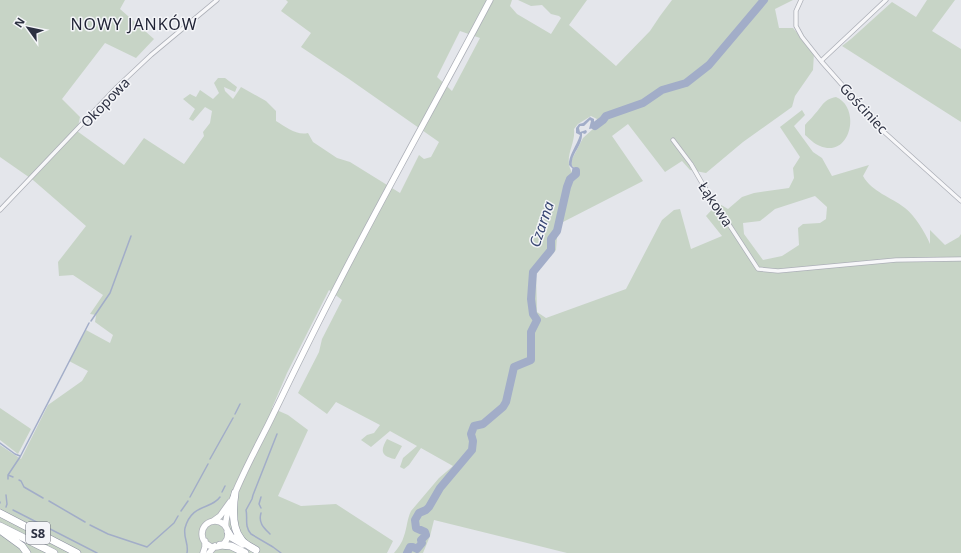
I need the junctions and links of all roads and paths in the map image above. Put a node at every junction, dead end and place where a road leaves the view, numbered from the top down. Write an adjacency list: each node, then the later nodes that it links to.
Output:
1 (216, 0): 8 (street, Okopowa)
2 (490, 0): 10 (main road)
3 (801, 0): 5 (street, Gościniec)
4 (886, 0): 5 (street)
5 (821, 61): 7 (street, Gościniec)
6 (673, 140): 9 (street, Łąkowa)
7 (961, 200)
8 (0, 210)
9 (961, 259)
10 (235, 493): 12 (main road); 14 (main road); 18 (highway)
11 (0, 513): 21 (highway, S8)
12 (212, 521): 14 (main road); 16 (main road)
13 (0, 526): 20 (highway, S8)
14 (227, 529): 17 (main road); 18 (highway)
15 (0, 530): 19 (highway)
16 (205, 541): 17 (main road); 22 (main road)
17 (218, 546): 23 (main road); 24 (highway)
18 (259, 552)
19 (27, 553)
20 (54, 553)
21 (77, 553)
22 (203, 553)
23 (209, 553)
24 (245, 553)

